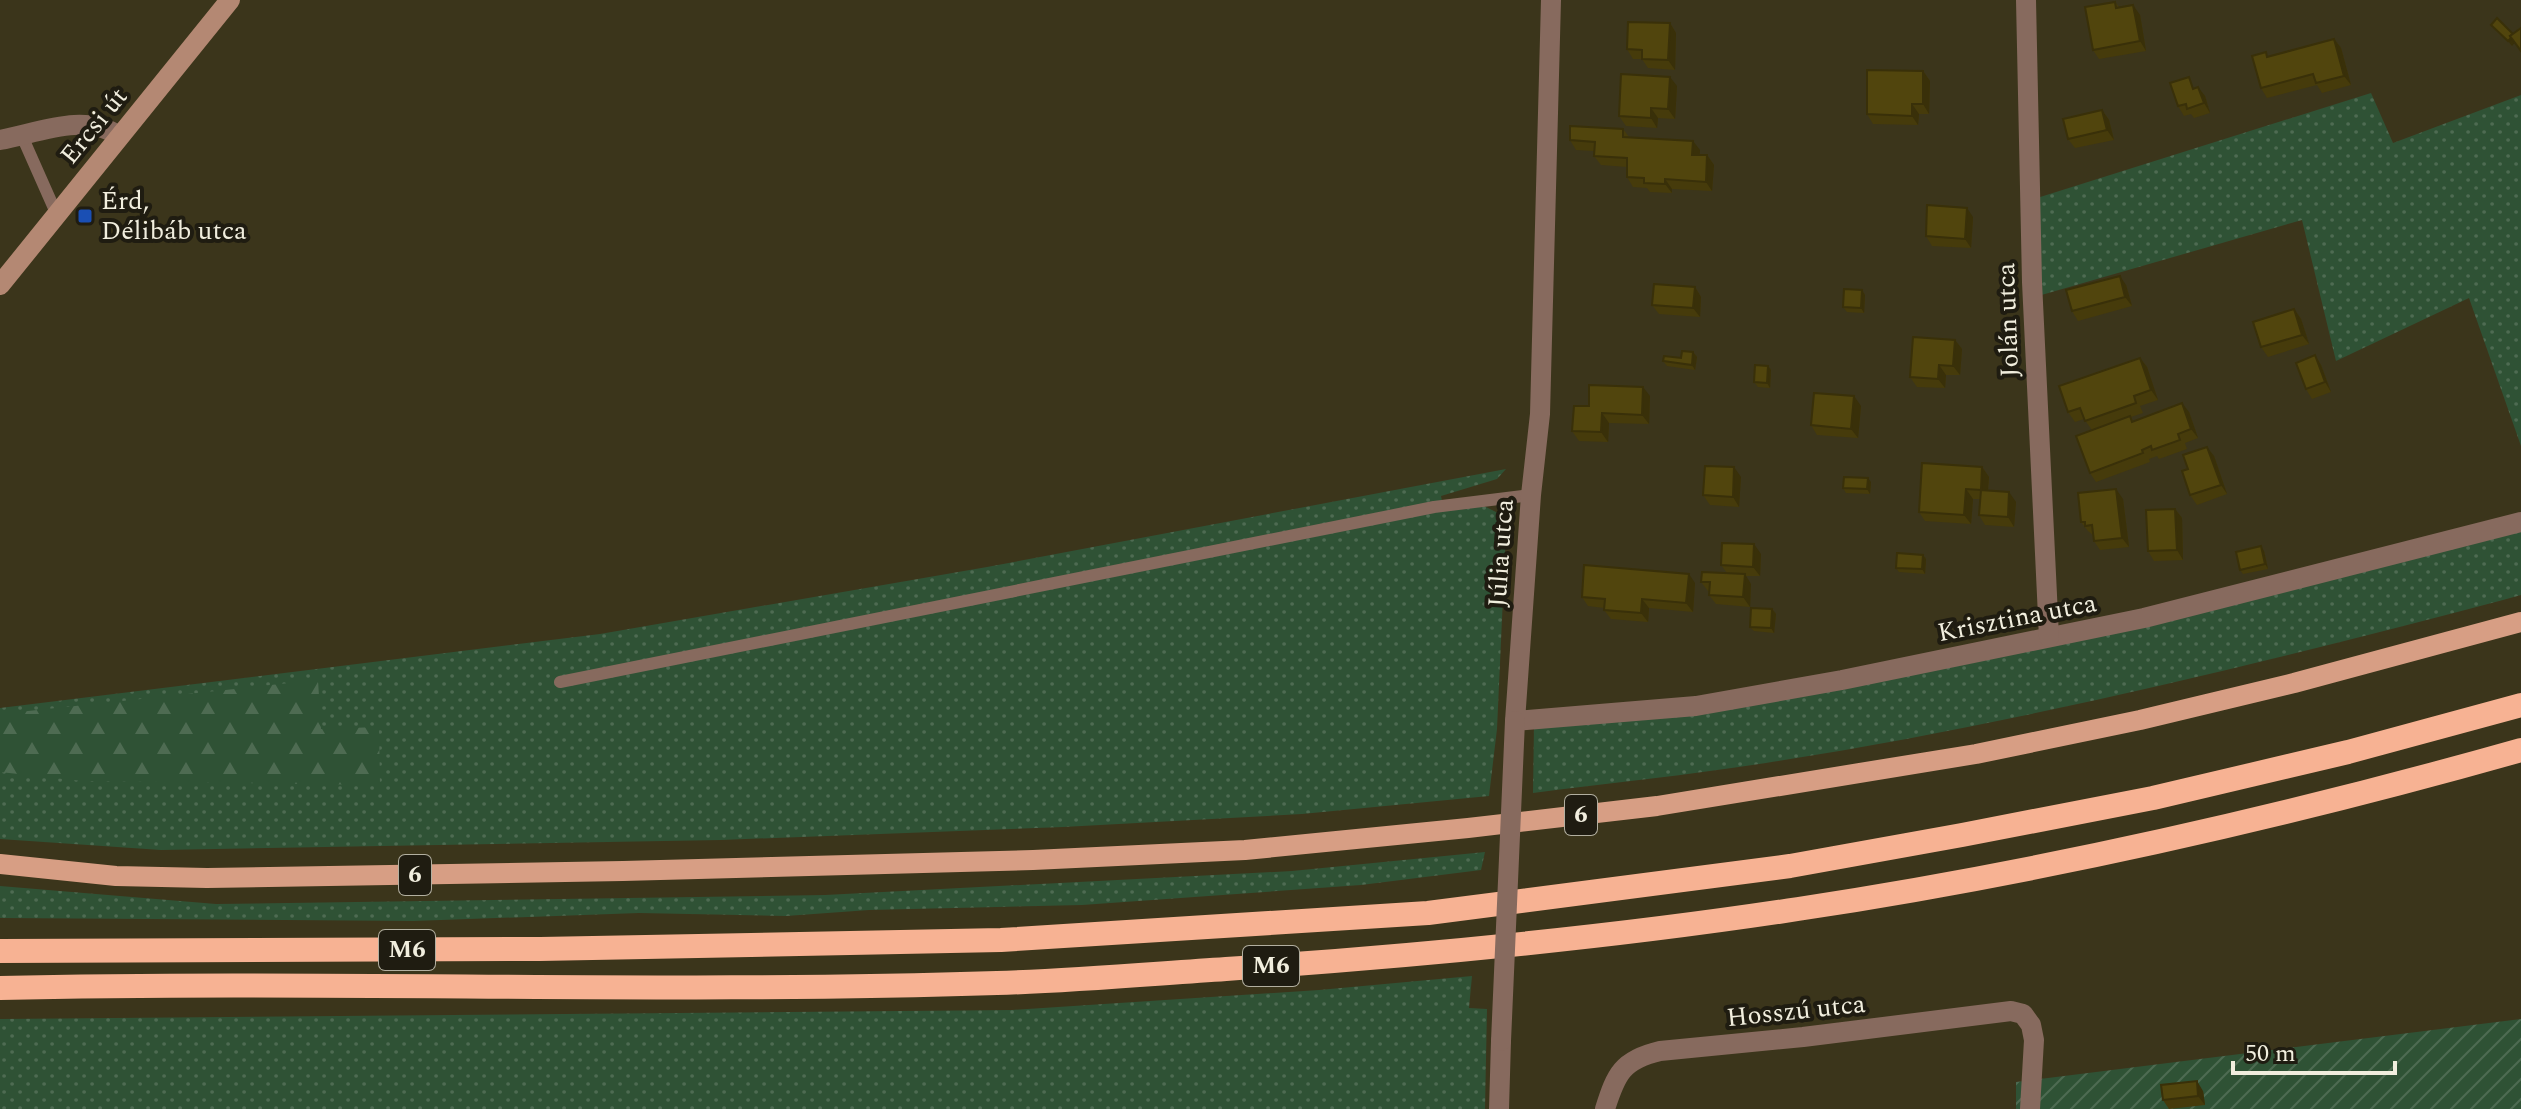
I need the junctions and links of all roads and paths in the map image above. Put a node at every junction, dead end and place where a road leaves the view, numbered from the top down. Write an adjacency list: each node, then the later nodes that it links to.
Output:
1 (230, 0): 5 (main road, Ercsi út)
2 (1551, 0): 9 (street, Júlia utca)
3 (2026, 0): 12 (street, Jolán utca)
4 (22, 136): 5 (street); 6 (street); 7 (lane)
5 (119, 136): 7 (main road, Ercsi út)
6 (0, 140)
7 (57, 215): 8 (main road, Ercsi út)
8 (0, 285)
9 (1531, 495): 13 (lane); 15 (street, Júlia utca)
10 (2521, 522): 12 (street, Krisztina utca)
11 (2521, 622): 17 (main road, 6)
12 (2049, 637): 15 (street, Krisztina utca)
13 (560, 682)
14 (2521, 705): 18 (highway, M6)
15 (1515, 721): 20 (street, Júlia utca, bridge)
16 (2521, 750): 19 (highway, M6)
17 (0, 864)
18 (0, 951)
19 (0, 988)
20 (1499, 1109)
21 (1605, 1109): 22 (street, Hosszú utca)
22 (2030, 1109)

